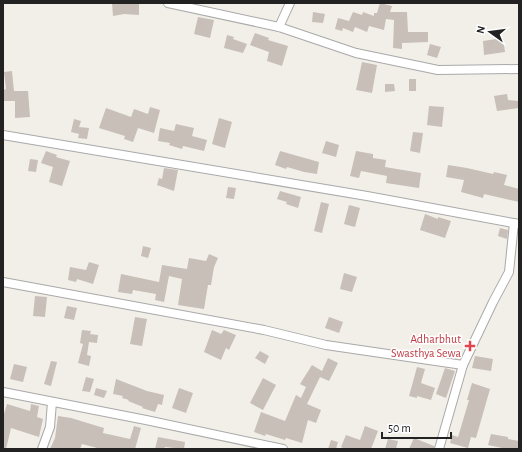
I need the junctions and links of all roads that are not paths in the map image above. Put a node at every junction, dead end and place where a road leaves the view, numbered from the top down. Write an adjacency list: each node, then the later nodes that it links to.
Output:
1 (168, 3): 3 (street)
2 (290, 3): 3 (street)
3 (279, 27): 4 (street)
4 (519, 69)
5 (3, 135): 6 (street)
6 (517, 224): 8 (street)
7 (3, 282): 8 (street)
8 (464, 365): 13 (street)
9 (3, 392): 10 (street)
10 (52, 402): 11 (street); 12 (street)
11 (42, 449)
12 (284, 449)
13 (439, 449)

